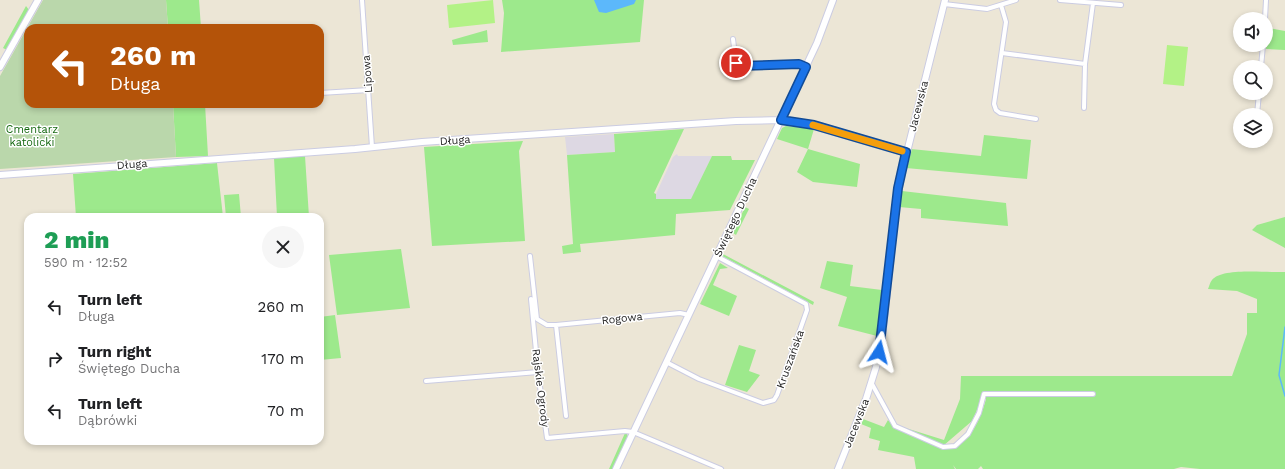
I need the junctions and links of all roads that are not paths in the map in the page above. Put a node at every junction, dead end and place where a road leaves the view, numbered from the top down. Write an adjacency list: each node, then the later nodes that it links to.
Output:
1 (38, 0): 12 (street)
2 (362, 0): 19 (street, Lipowa)
3 (833, 0): 18 (street, Świętego Ducha)
4 (1016, 0): 9 (street)
5 (1060, 0): 8 (street)
6 (1266, 0): 11 (street)
7 (945, 2): 9 (street); 25 (street, Jacewska)
8 (1092, 3): 10 (street); 16 (street)
9 (1001, 5): 15 (street)
10 (1122, 5)
11 (1265, 12)
12 (24, 24)
13 (24, 25): 17 (street)
14 (734, 39): 18 (street)
15 (1002, 53): 16 (street); 22 (street)
16 (1085, 64): 21 (street)
17 (0, 67)
18 (806, 67): 23 (street, Świętego Ducha)
19 (368, 90): 20 (street); 24 (street, Lipowa)
20 (324, 93)
21 (1084, 108)
22 (1036, 118)
23 (781, 120): 24 (street, Długa); 25 (street, Długa); 28 (street, Świętego Ducha)
24 (372, 147): 26 (street, Długa)
25 (906, 152): 35 (street, Jacewska)
26 (0, 175)
27 (530, 256): 31 (street, Rogowa)
28 (716, 256): 30 (street, Świętego Ducha); 32 (street, Kruszańska)
29 (531, 299): 33 (street, Rajskie Ogrody)
30 (689, 315): 31 (street, Rogowa); 32 (street, Świętego Ducha)
31 (556, 325): 37 (street)
32 (666, 362): 38 (street, Świętego Ducha)
33 (538, 372): 34 (street); 38 (street, Rajskie Ogrody)
34 (426, 380)
35 (872, 384): 36 (street); 41 (street, Jacewska)
36 (1093, 394)
37 (566, 416)
38 (633, 432): 39 (street, Świętego Ducha); 40 (street)
39 (616, 469)
40 (721, 469)
41 (838, 469)

